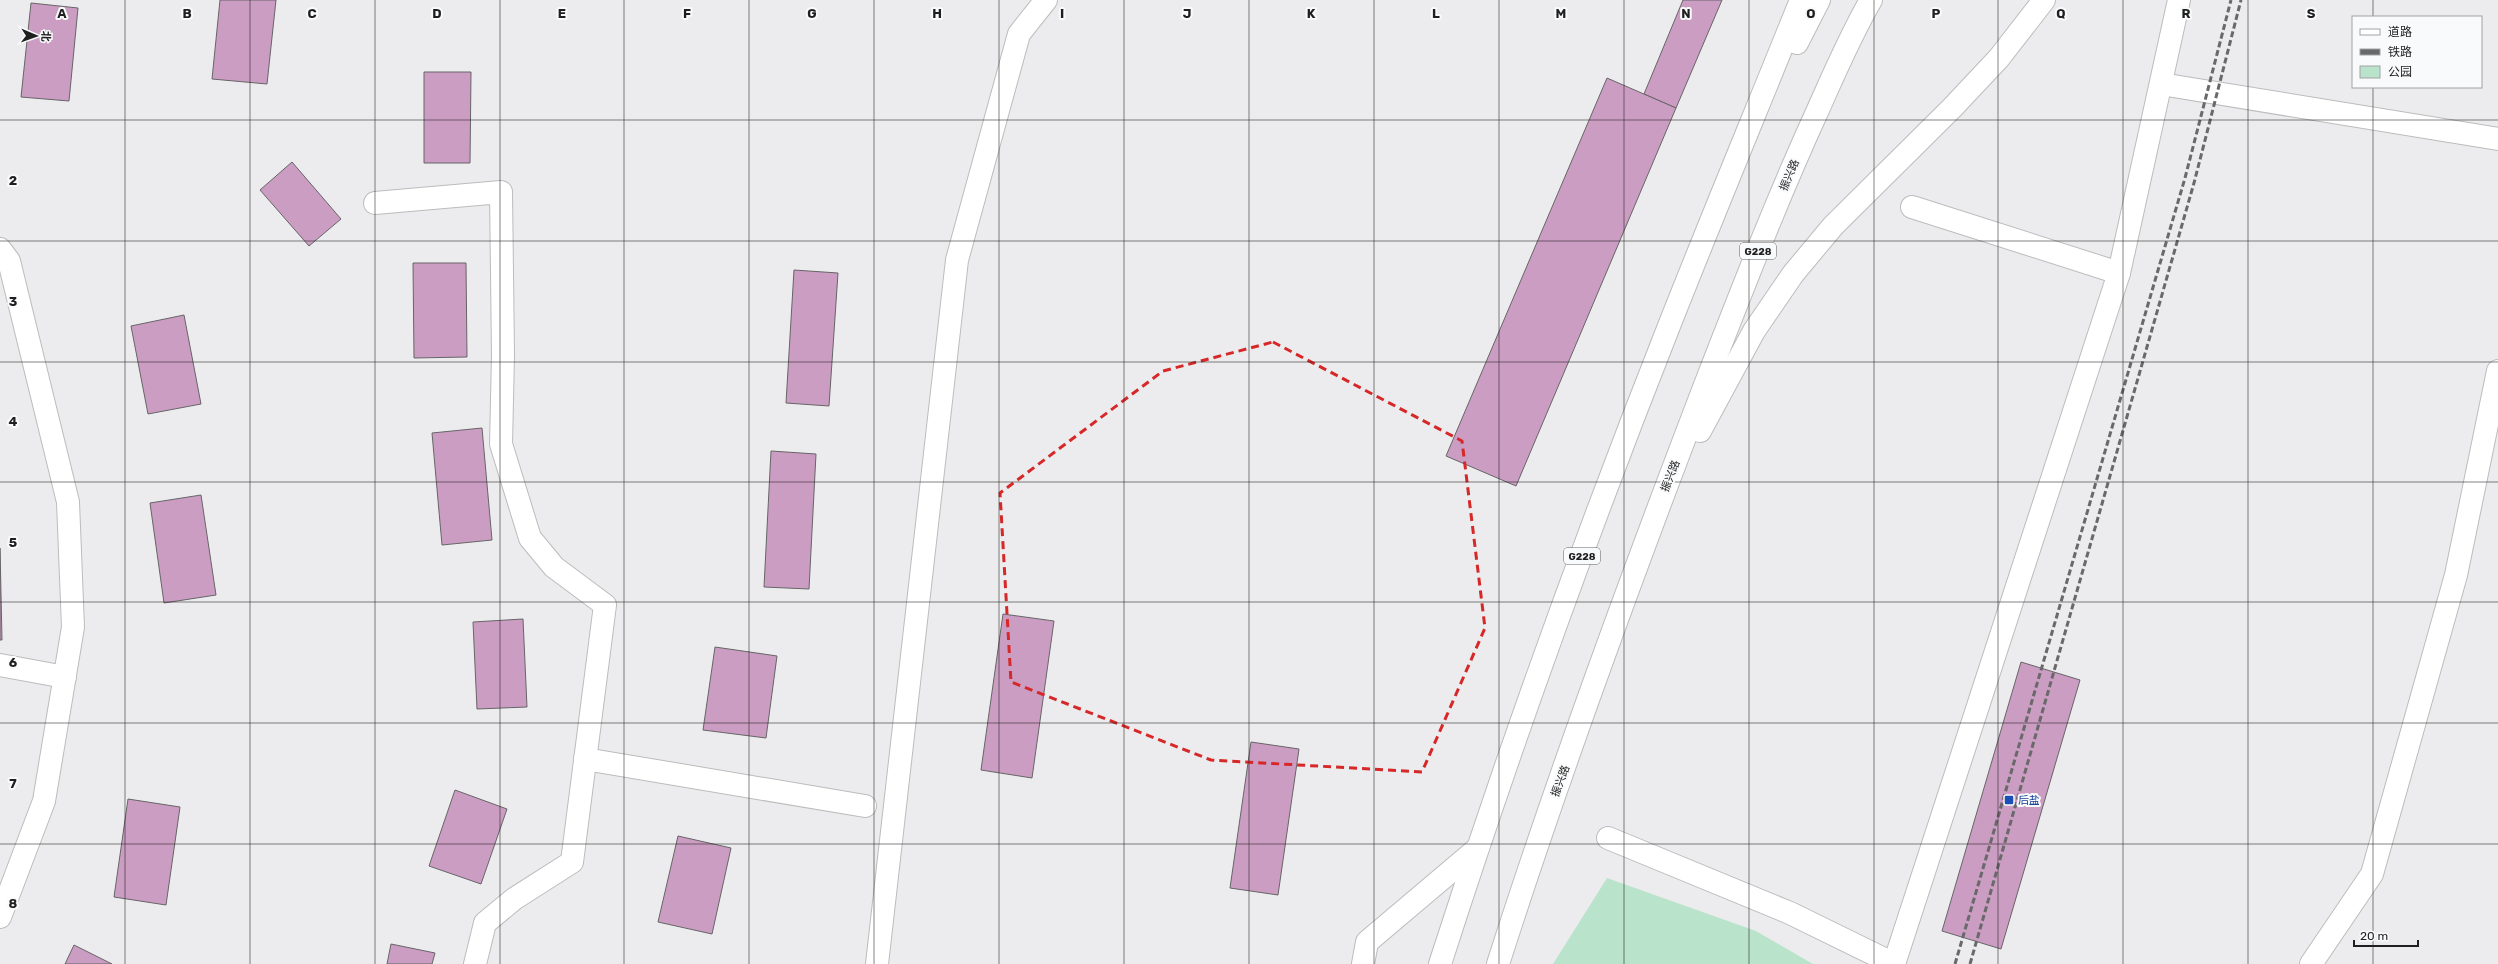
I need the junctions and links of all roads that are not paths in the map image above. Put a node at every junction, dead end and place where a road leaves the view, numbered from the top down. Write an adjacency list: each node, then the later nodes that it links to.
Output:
1 (1046, 0): 24 (main road)
2 (1801, 0): 9 (main road, G228)
3 (1819, 0): 9 (main road)
4 (1871, 0): 15 (main road, 振兴路 / G228)
5 (2044, 0): 15 (main road)
6 (2179, 0): 7 (main road)
7 (2161, 84): 8 (main road); 13 (main road)
8 (2498, 139)
9 (1739, 154): 21 (main road, G228)
10 (375, 203): 18 (main road)
11 (1912, 207): 13 (main road)
12 (0, 249): 17 (main road)
13 (2119, 273): 28 (main road)
14 (2498, 371): 29 (main road)
15 (1658, 508): 27 (main road, 振兴路 / G228)
16 (0, 665): 17 (main road)
17 (65, 677): 22 (main road)
18 (585, 759): 19 (main road); 23 (main road)
19 (865, 806)
20 (1608, 838): 28 (main road)
21 (1477, 849): 25 (main road); 26 (main road, G228)
22 (0, 917)
23 (475, 964)
24 (877, 964)
25 (1363, 964)
26 (1440, 964)
27 (1498, 964)
28 (1894, 964)
29 (2311, 964)

